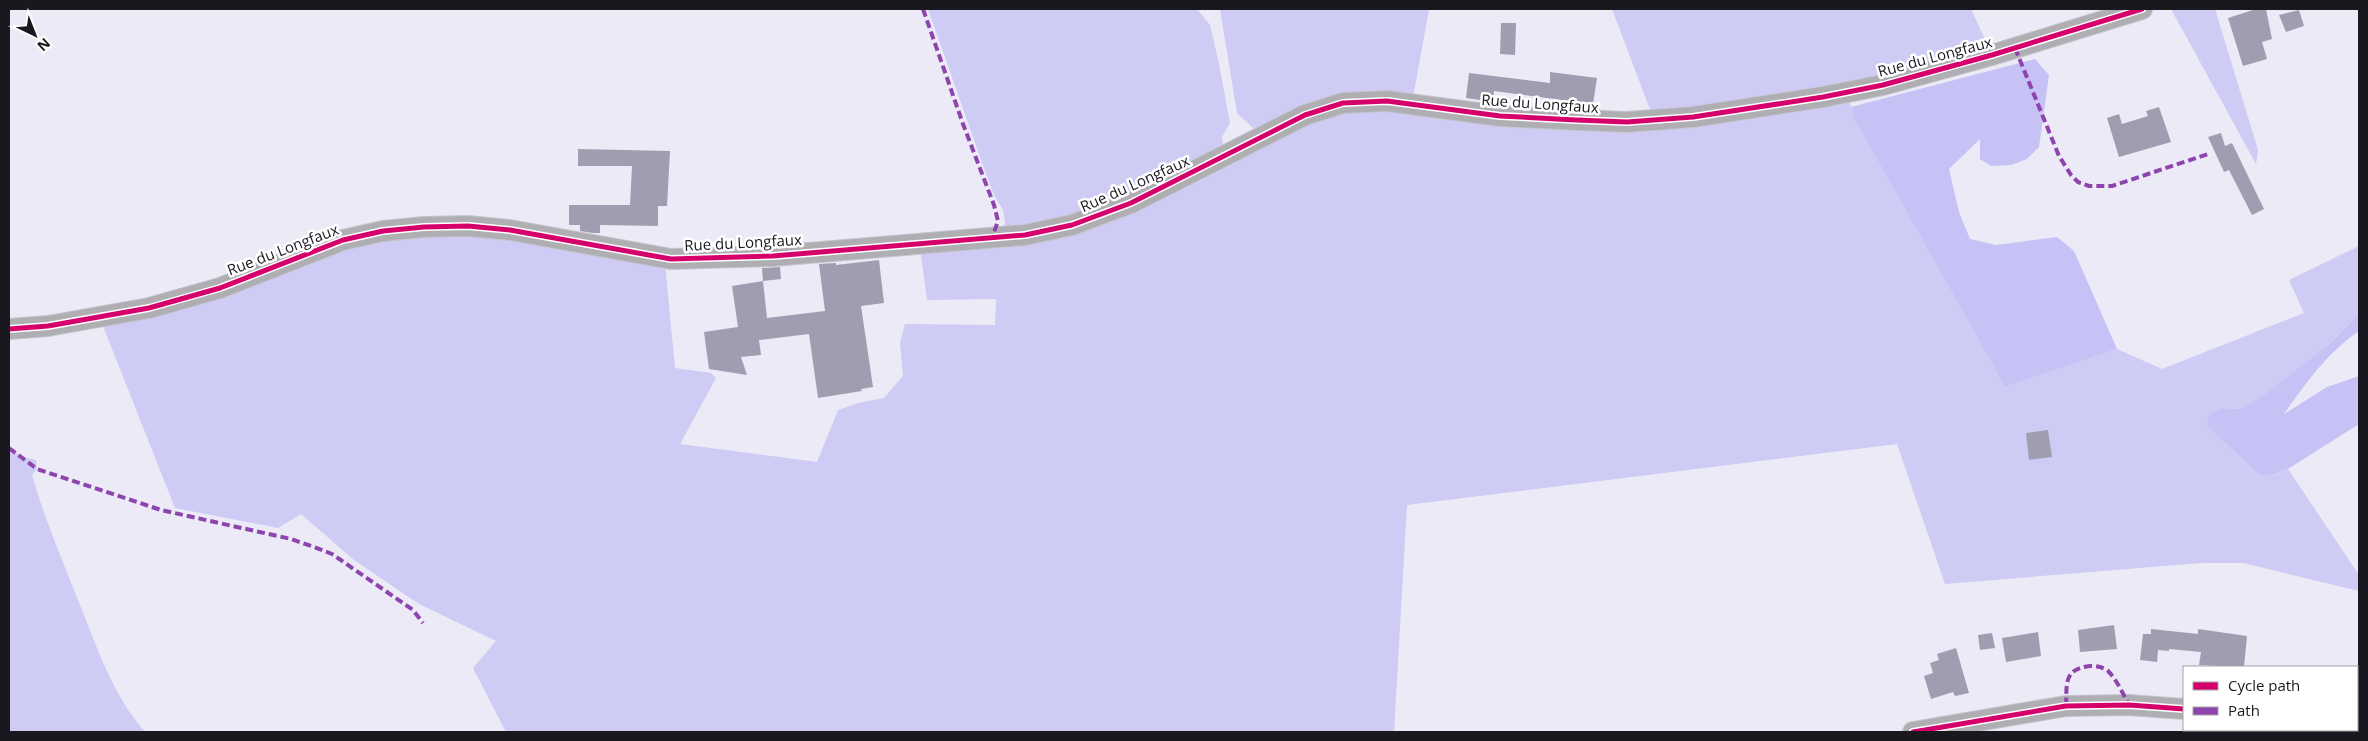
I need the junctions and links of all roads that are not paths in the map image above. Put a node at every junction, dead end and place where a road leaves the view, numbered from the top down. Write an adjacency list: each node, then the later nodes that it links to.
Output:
1 (2142, 9): 2 (street, Rue du Longfaux)
2 (9, 329)
3 (2183, 709): 4 (street)
4 (1913, 732)

